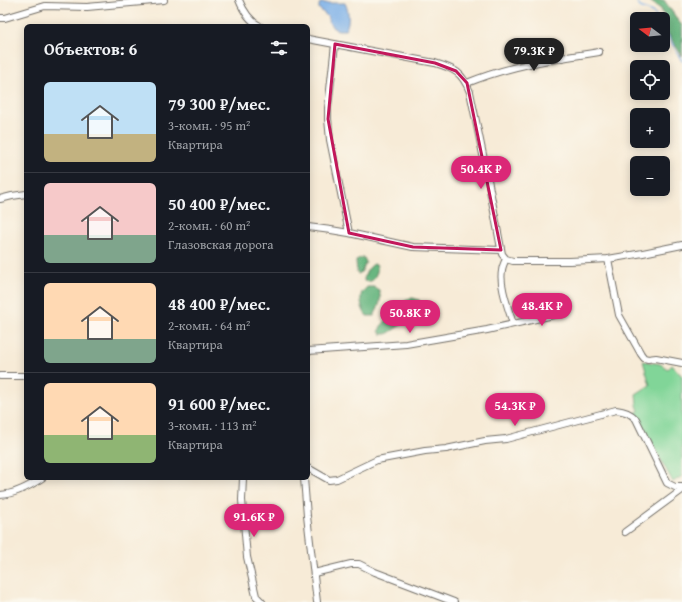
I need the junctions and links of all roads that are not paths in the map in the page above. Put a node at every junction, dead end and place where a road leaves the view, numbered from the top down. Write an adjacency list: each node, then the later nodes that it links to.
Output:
1 (164, 0): 3 (street)
2 (239, 0): 4 (street)
3 (0, 18)
4 (256, 24)
5 (310, 39): 6 (street)
6 (335, 44): 8 (street); 12 (street)
7 (599, 52): 8 (street)
8 (467, 83): 14 (street)
9 (24, 194): 10 (street)
10 (0, 199)
11 (310, 227): 12 (street)
12 (349, 233): 14 (street)
13 (682, 245): 16 (street)
14 (501, 250): 15 (street)
15 (506, 259): 16 (street); 18 (street)
16 (608, 259): 20 (street)
17 (567, 312): 18 (street)
18 (513, 324): 19 (street)
19 (310, 351)
20 (682, 363)
21 (0, 376): 22 (street)
22 (24, 376)
23 (310, 469): 27 (street)
24 (39, 480): 28 (street)
25 (243, 480): 31 (street)
26 (304, 480): 30 (street)
27 (682, 488): 29 (street)
28 (0, 495)
29 (625, 532)
30 (314, 573): 32 (street); 33 (street)
31 (262, 602)
32 (317, 602)
33 (454, 602)

